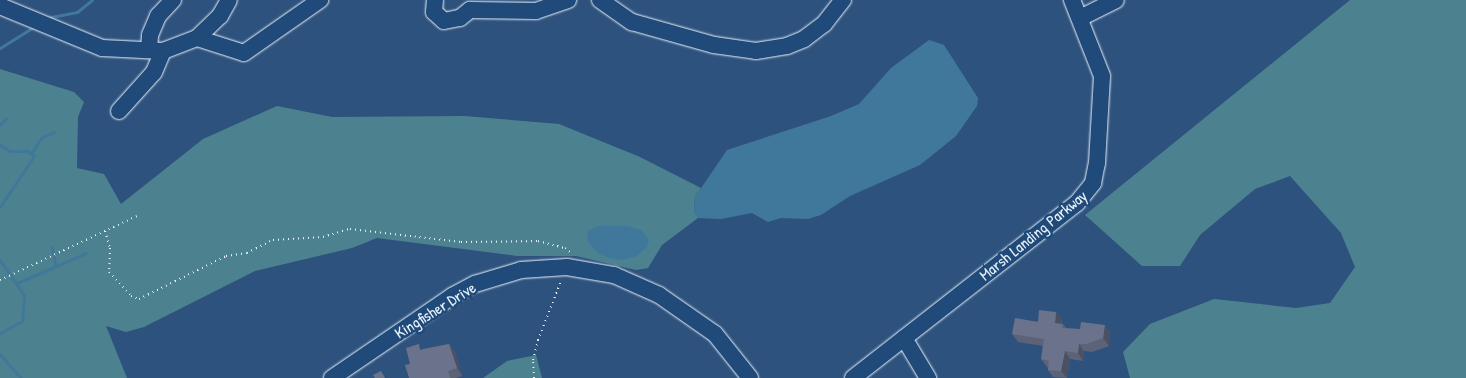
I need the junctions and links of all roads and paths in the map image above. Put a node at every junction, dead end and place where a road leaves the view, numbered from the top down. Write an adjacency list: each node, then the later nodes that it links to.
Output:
1 (173, 0): 14 (street)
2 (229, 0): 13 (street)
3 (320, 0): 13 (street)
4 (435, 0): 10 (street)
5 (568, 0): 10 (street)
6 (600, 0): 7 (street)
7 (843, 0)
8 (1072, 0): 12 (street, Marsh Landing Parkway)
9 (1116, 0): 12 (street)
10 (466, 5)
11 (0, 6): 14 (street)
12 (1080, 18): 20 (street, Marsh Landing Parkway)
13 (197, 38): 14 (street)
14 (156, 50): 15 (street)
15 (119, 111)
16 (137, 216): 17 (path)
17 (105, 231): 18 (path); 19 (path)
18 (567, 267): 21 (street, Kingfisher Drive); 22 (path); 23 (street, Kingfisher Drive)
19 (0, 279)
20 (904, 338): 24 (street, Marsh Landing Parkway); 25 (street)
21 (332, 378)
22 (534, 378)
23 (750, 378)
24 (853, 378)
25 (928, 378)

